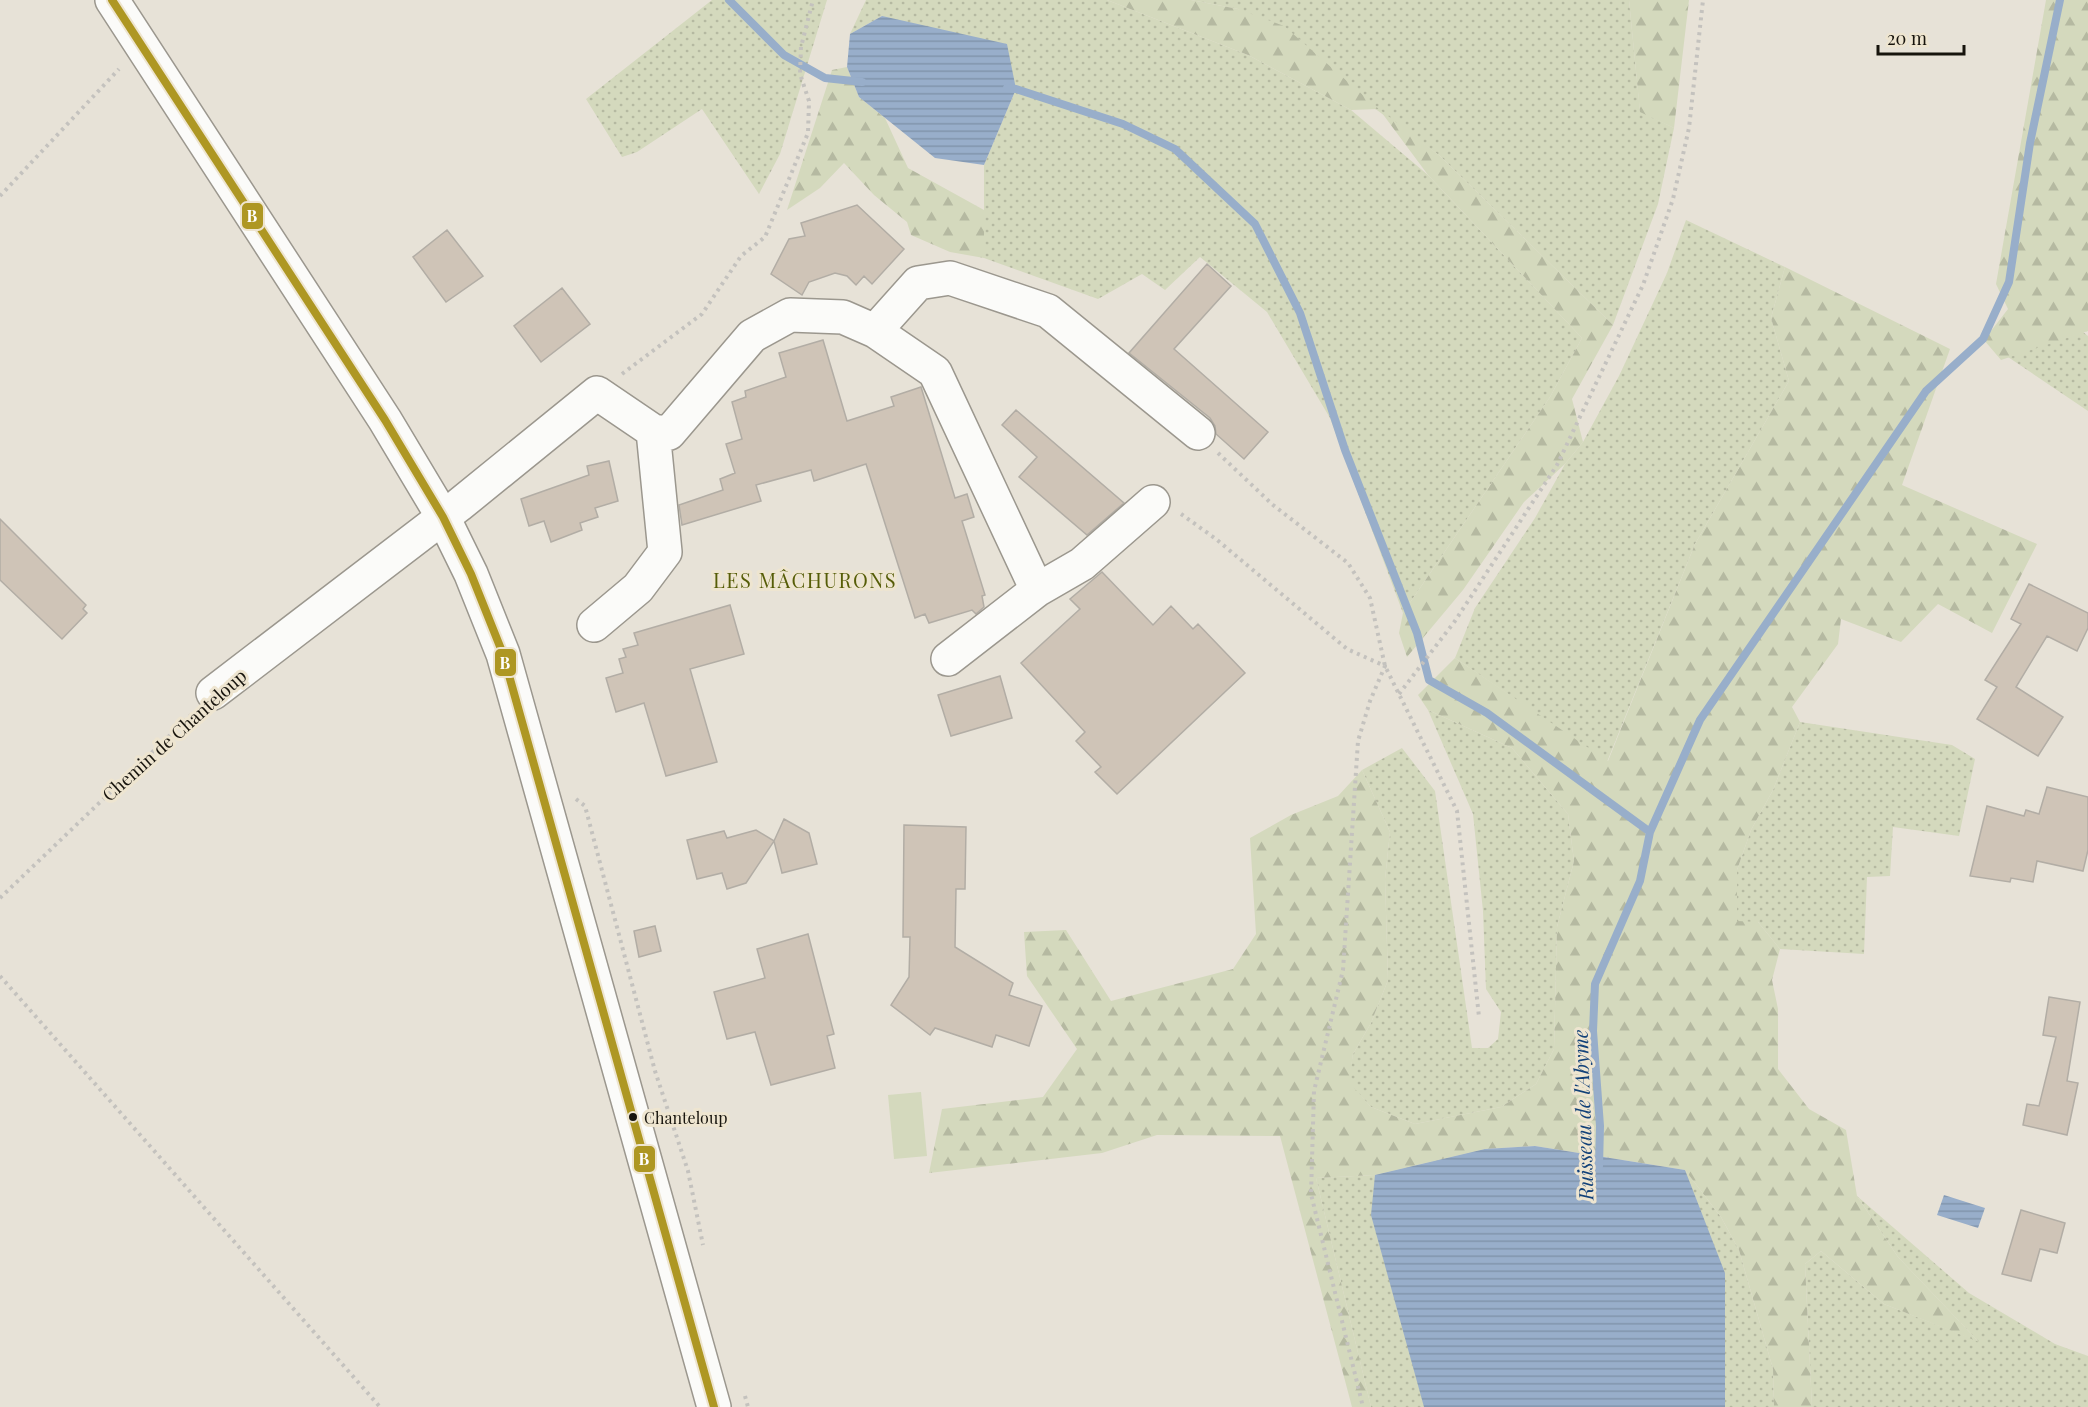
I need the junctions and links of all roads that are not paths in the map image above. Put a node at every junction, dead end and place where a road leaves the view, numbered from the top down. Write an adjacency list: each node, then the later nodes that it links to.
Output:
1 (112, 0): 6 (street)
2 (875, 331): 3 (street); 4 (street); 7 (street)
3 (653, 430): 6 (street, Chemin de Chanteloup); 8 (street)
4 (1198, 433)
5 (1153, 502): 7 (street)
6 (443, 517): 10 (street, Chemin de Chanteloup); 11 (street)
7 (1036, 590): 9 (street)
8 (594, 625)
9 (948, 659)
10 (213, 693)
11 (714, 1407)

